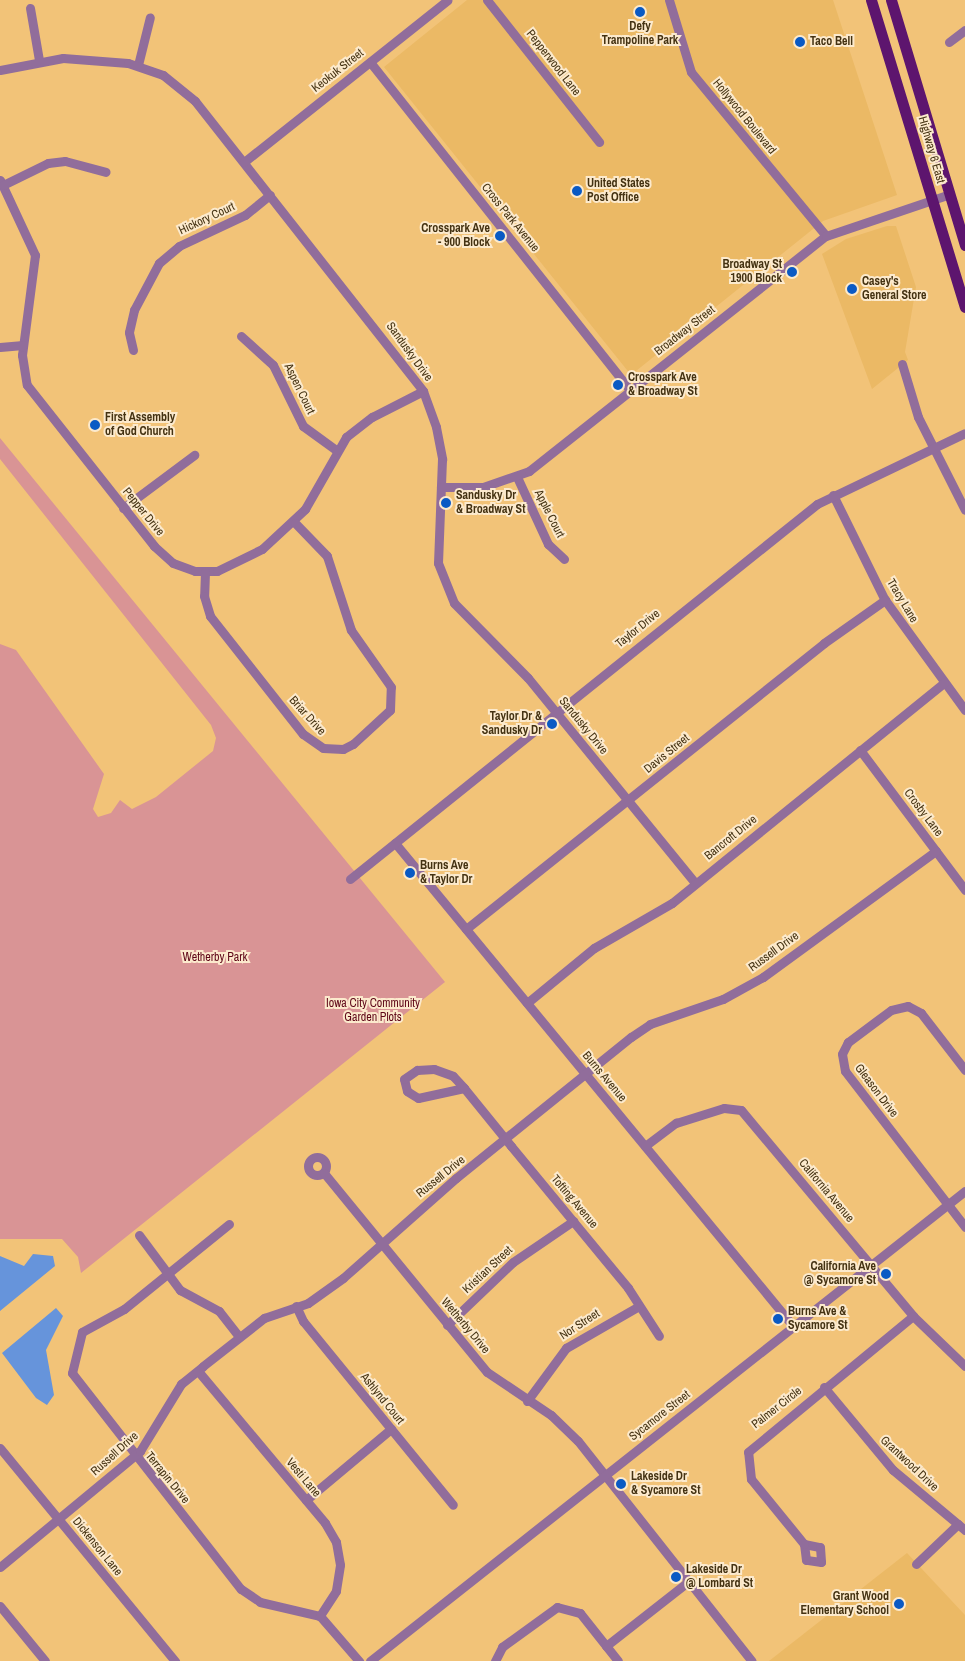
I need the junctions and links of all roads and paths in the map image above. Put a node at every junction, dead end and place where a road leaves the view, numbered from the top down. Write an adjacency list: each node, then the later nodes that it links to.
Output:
1 (448, 0): 11 (street, Keokuk Street)
2 (487, 0): 14 (street, Pepperwood Lane)
3 (669, 0): 21 (street, Hollywood Boulevard)
4 (872, 0): 20 (main road, Highway 6 East)
5 (890, 0): 18 (main road, Highway 6 East)
6 (30, 8): 10 (street)
7 (150, 17): 12 (street)
8 (965, 30): 9 (street)
9 (949, 42)
10 (39, 60): 12 (street, Sandusky Drive); 13 (street, Sandusky Drive)
11 (370, 62): 15 (street, Keokuk Street); 30 (street, Cross Park Avenue)
12 (138, 66): 15 (street, Sandusky Drive)
13 (0, 70)
14 (599, 142)
15 (244, 162): 19 (street, Sandusky Drive)
16 (106, 172): 17 (street)
17 (2, 182): 25 (street, Pepper Drive)
18 (950, 194): 20 (street, Broadway Street); 22 (main road, Highway 6 East)
19 (270, 195): 27 (street, Hickory Court); 29 (street, Sandusky Drive)
20 (931, 200): 21 (street, Broadway Street); 23 (main road, Highway 6 East)
21 (826, 236): 30 (street, Broadway Street)
22 (965, 245)
23 (965, 307)
24 (241, 336): 33 (street, Aspen Court)
25 (23, 345): 26 (street); 38 (street, Pepper Drive)
26 (0, 347)
27 (133, 350)
28 (902, 364): 32 (street)
29 (423, 391): 33 (street); 36 (street, Sandusky Drive)
30 (631, 391): 35 (street, Broadway Street)
31 (965, 433): 32 (street, Taylor Drive)
32 (933, 448): 37 (street, Taylor Drive); 39 (street)
33 (336, 450): 40 (street)
34 (194, 454): 38 (street)
35 (517, 477): 36 (street, Broadway Street); 41 (street, Apple Court)
36 (441, 487): 46 (street, Sandusky Drive)
37 (833, 496): 43 (street, Tracy Lane); 46 (street, Taylor Drive)
38 (123, 508): 42 (street, Pepper Drive)
39 (965, 510)
40 (295, 523): 42 (street); 42 (street, Briar Drive)
41 (564, 559)
42 (205, 572)
43 (885, 600): 44 (street, Tracy Lane); 48 (street, Davis Street)
44 (944, 683): 45 (street, Tracy Lane); 47 (street, Bancroft Drive)
45 (965, 710)
46 (556, 712): 48 (street, Sandusky Drive); 49 (street, Taylor Drive)
47 (860, 750): 50 (street, Crosby Lane); 52 (street, Bancroft Drive)
48 (628, 801): 52 (street, Sandusky Drive); 54 (street, Davis Street)
49 (395, 843): 51 (street, Taylor Drive); 54 (street, Burns Avenue)
50 (936, 852): 53 (street, Crosby Lane); 57 (street, Russell Drive)
51 (350, 879)
52 (695, 883): 55 (street, Bancroft Drive)
53 (965, 890)
54 (466, 929): 55 (street, Burns Avenue)
55 (527, 1003): 57 (street, Burns Avenue)
56 (965, 1070): 63 (street, Gleason Drive)
57 (586, 1074): 59 (street, Russell Drive); 60 (street, Burns Avenue)
58 (464, 1088): 58 (street, Tofting Avenue); 59 (street, Tofting Avenue)
59 (506, 1140): 64 (street, Tofting Avenue); 68 (street, Russell Drive)
60 (645, 1146): 69 (street, California Avenue); 75 (street, Burns Avenue)
61 (324, 1173): 68 (street, Wetherby Drive)
62 (965, 1191): 63 (street, Sycamore Street)
63 (947, 1206): 66 (street, Gleason Drive); 69 (street, Sycamore Street)
64 (573, 1221): 72 (street, Tofting Avenue); 74 (street, Kristian Street)
65 (229, 1224): 70 (street, Terrapin Drive)
66 (965, 1227)
67 (139, 1235): 70 (street)
68 (383, 1246): 71 (street, Russell Drive); 74 (street, Wetherby Drive)
69 (871, 1266): 73 (street, California Avenue); 75 (street, Sycamore Street)
70 (167, 1275): 77 (street); 84 (street, Terrapin Drive)
71 (296, 1306): 77 (street, Russell Drive); 82 (street, Ashlynd Court)
72 (639, 1306): 76 (street, Tofting Avenue); 81 (street, Nor Street)
73 (913, 1316): 78 (street, California Avenue); 80 (street, Palmer Circle)
74 (447, 1325): 81 (street, Wetherby Drive)
75 (794, 1327): 85 (street, Sycamore Street)
76 (659, 1336)
77 (239, 1337): 79 (street, Russell Drive)
78 (965, 1366)
79 (198, 1371): 84 (street, Russell Drive); 86 (street, Vesti Lane)
80 (824, 1387): 89 (street, Grantwood Drive); 90 (street, Palmer Circle)
81 (527, 1402): 85 (street, Wetherby Drive)
82 (391, 1429): 86 (street); 87 (street, Ashlynd Court)
83 (0, 1448): 88 (street, Dickenson Lane)
84 (134, 1456): 88 (street, Russell Drive); 95 (street, Terrapin Drive)
85 (605, 1474): 93 (street, Wetherby Drive); 100 (street, Sycamore Street)
86 (306, 1500): 95 (street, Vesti Lane)
87 (453, 1505)
88 (58, 1519): 92 (street, Russell Drive); 98 (street, Dickenson Lane)
89 (962, 1527): 91 (street)
90 (804, 1544)
91 (916, 1564)
92 (0, 1567)
93 (689, 1581): 96 (street); 103 (street, Wetherby Drive)
94 (0, 1606): 97 (street)
95 (320, 1616): 99 (street)
96 (606, 1646): 101 (street); 102 (street)
97 (45, 1661)
98 (175, 1661)
99 (359, 1661)
100 (370, 1661)
101 (495, 1661)
102 (618, 1661)
103 (752, 1661)

